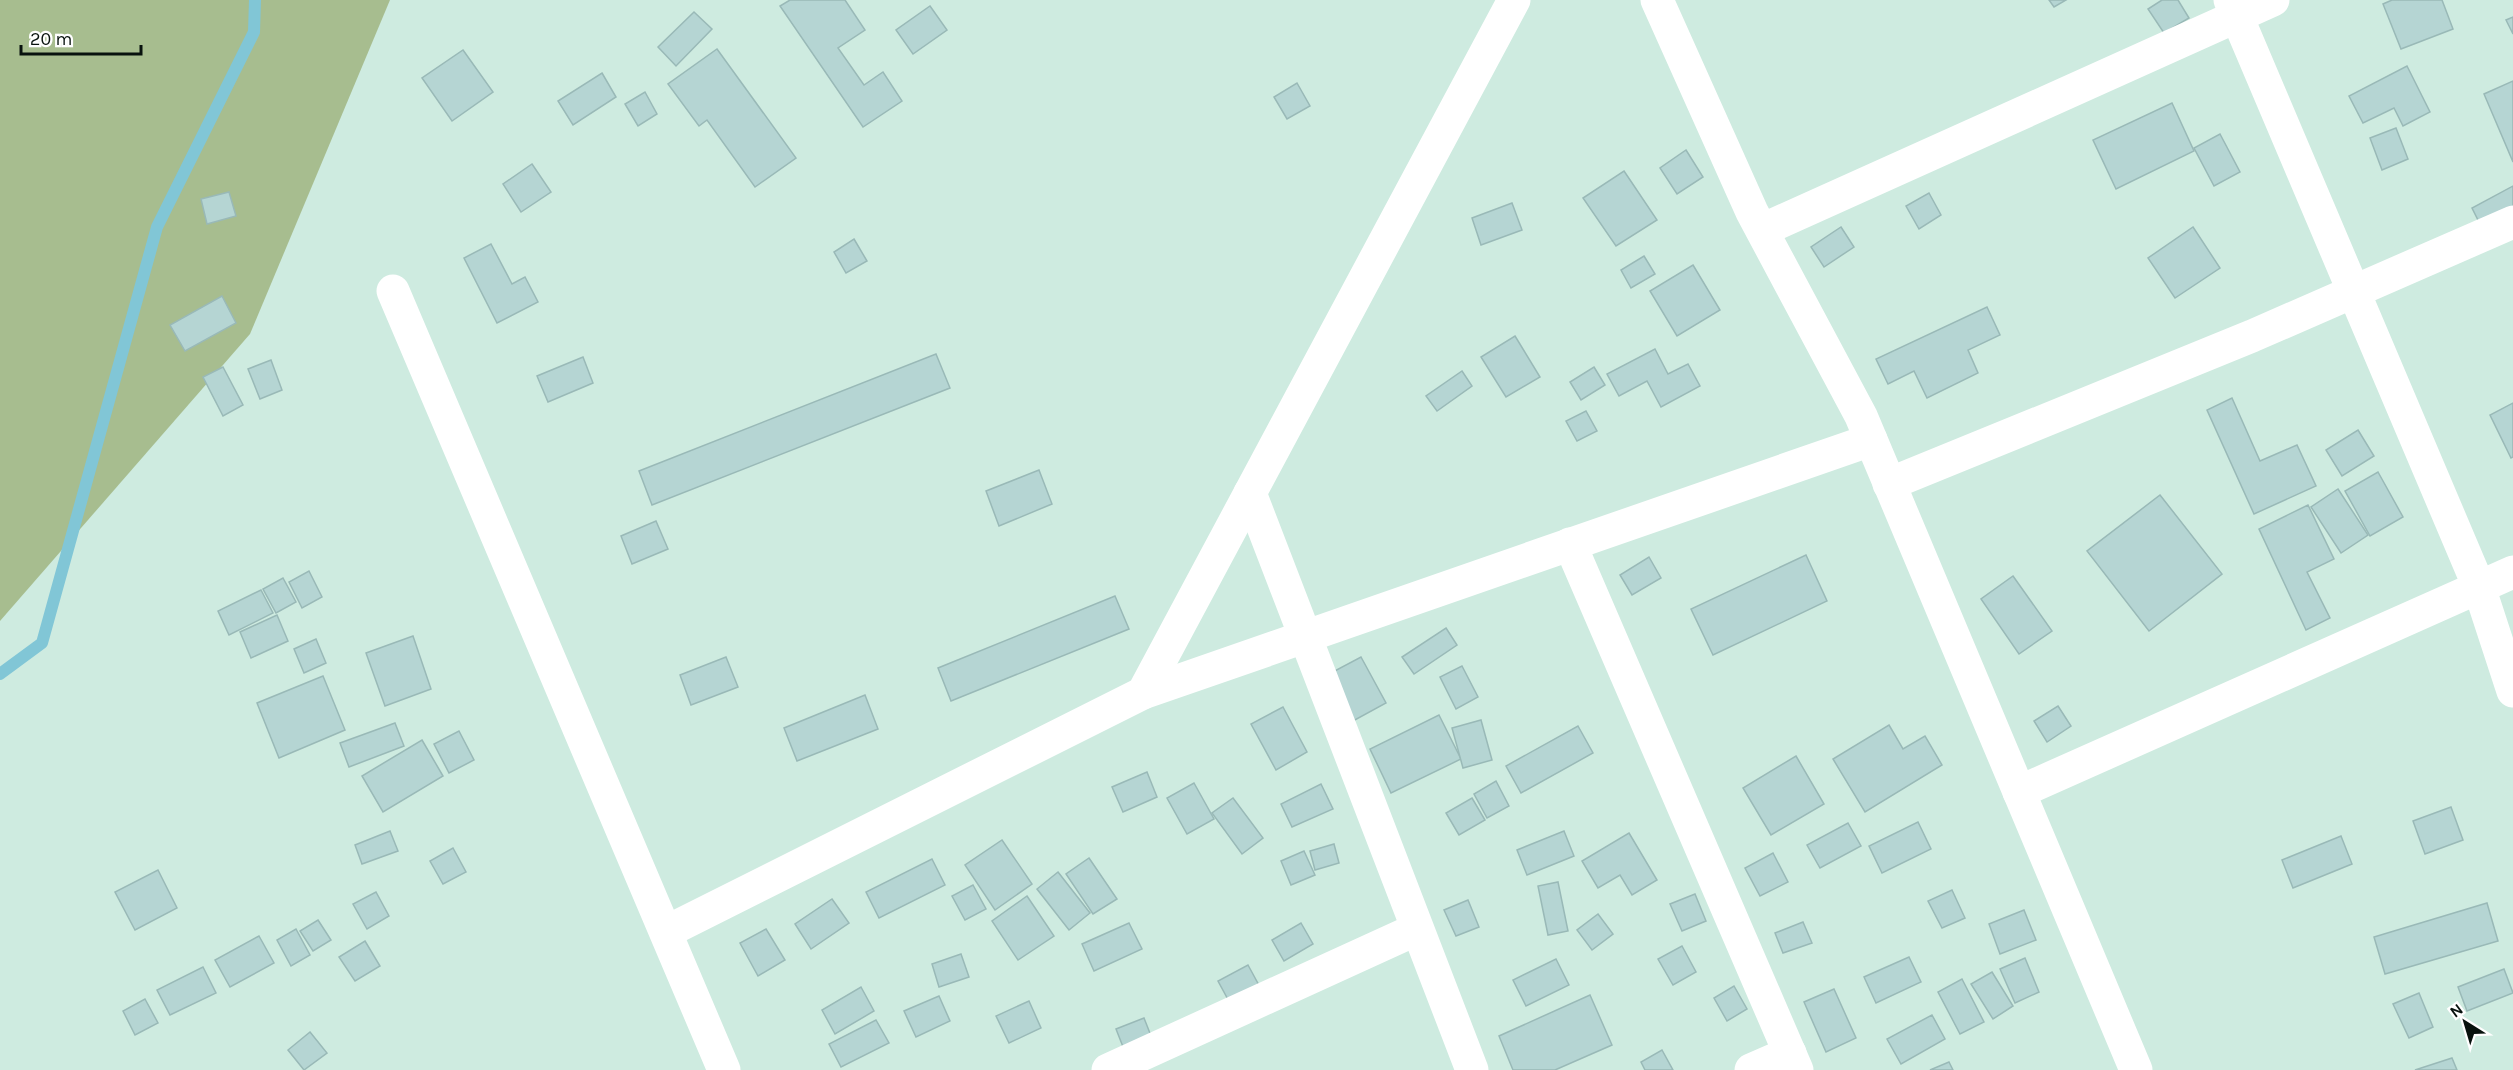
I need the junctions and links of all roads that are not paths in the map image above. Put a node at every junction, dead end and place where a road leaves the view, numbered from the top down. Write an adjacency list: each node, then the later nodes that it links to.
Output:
1 (1514, 0): 11 (street)
2 (1657, 0): 6 (street)
3 (2273, 0): 4 (street)
4 (2233, 8): 6 (street); 8 (street)
5 (2513, 222): 8 (street)
6 (1762, 230): 9 (street)
7 (393, 291): 20 (street)
8 (2354, 291): 10 (street); 14 (street)
9 (1871, 440): 10 (street); 12 (street)
10 (1889, 484): 18 (street)
11 (1250, 493): 15 (street); 17 (street)
12 (1570, 544): 15 (street); 21 (street)
13 (2513, 572): 14 (street)
14 (2478, 587): 16 (street); 18 (street)
15 (1305, 637): 17 (street); 19 (street)
16 (2513, 691)
17 (1143, 693): 20 (street)
18 (2019, 792): 26 (street)
19 (1417, 929): 23 (street); 24 (street)
20 (666, 932): 22 (street)
21 (1793, 1061): 25 (street)
22 (724, 1070)
23 (1108, 1070)
24 (1472, 1070)
25 (1751, 1070)
26 (2136, 1070)

